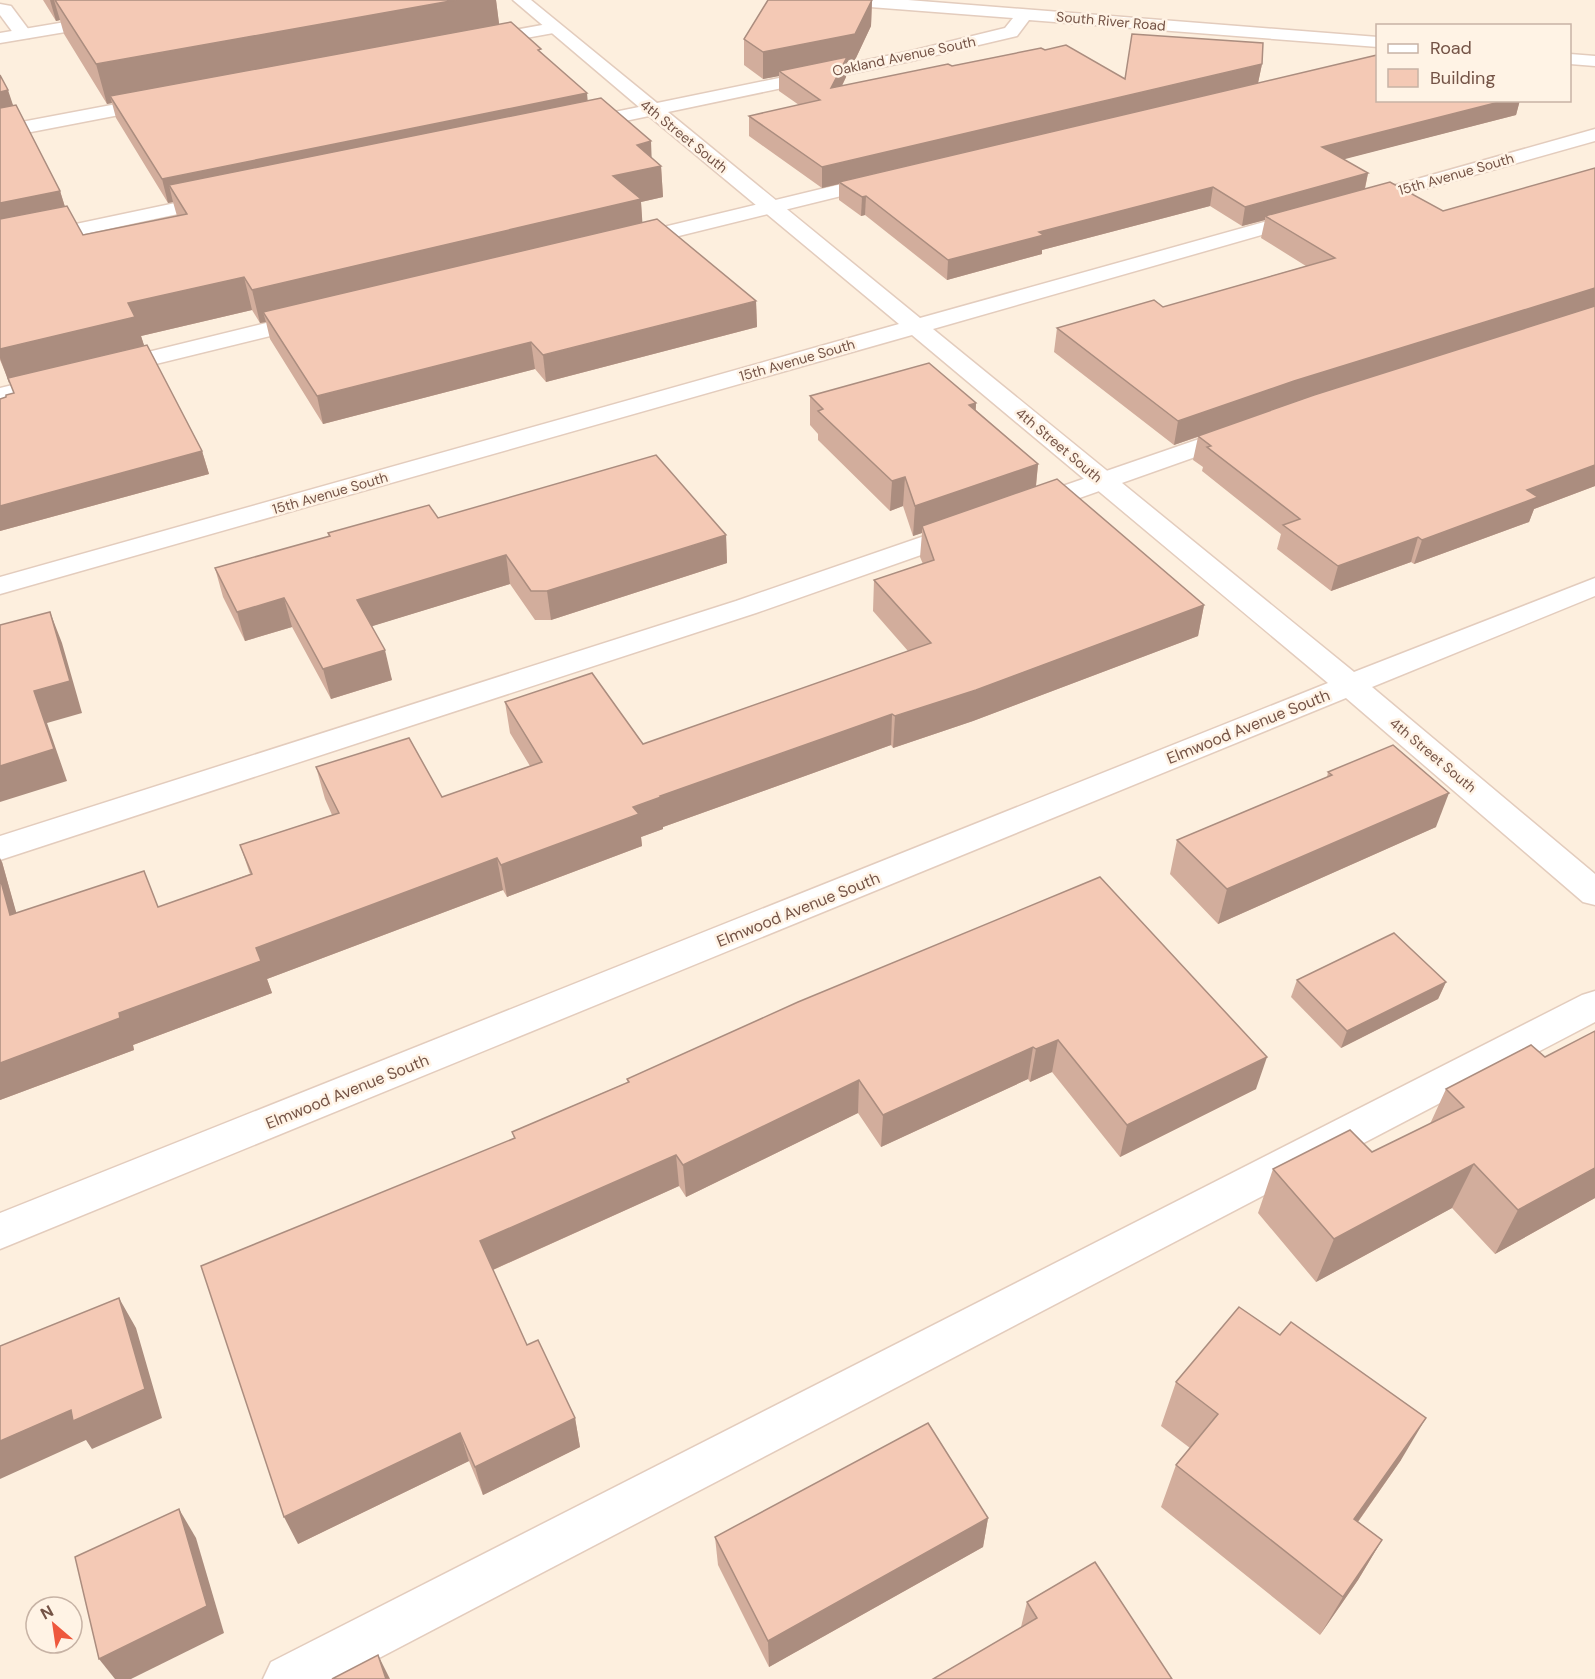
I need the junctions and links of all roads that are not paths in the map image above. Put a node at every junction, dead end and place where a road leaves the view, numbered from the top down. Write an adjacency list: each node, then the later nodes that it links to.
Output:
1 (520, 0): 6 (street, 4th Street South)
2 (844, 0): 4 (street, South River Road)
3 (0, 9): 7 (street)
4 (1025, 14): 9 (street, South River Road); 14 (street, Oakland Avenue South)
5 (126, 16): 7 (street)
6 (553, 28): 10 (street); 14 (street, 4th Street South)
7 (23, 34): 8 (street)
8 (0, 38)
9 (1376, 42)
10 (465, 44)
11 (1571, 59): 12 (street)
12 (1595, 61)
13 (175, 99): 16 (street)
14 (652, 110): 15 (street, Oakland Avenue South); 20 (street, 4th Street South)
15 (564, 128)
16 (0, 132)
17 (1595, 135): 24 (street, 15th Avenue South)
18 (908, 174): 20 (street)
19 (240, 195): 21 (street)
20 (770, 207): 22 (street); 24 (street, 4th Street South)
21 (0, 246)
22 (610, 246)
23 (334, 314): 25 (street)
24 (915, 326): 27 (street, 4th Street South); 28 (street, 15th Avenue South)
25 (0, 395)
26 (1265, 424): 27 (street)
27 (1103, 481): 30 (street, 4th Street South); 31 (street)
28 (0, 586)
29 (1595, 586): 30 (street, Elmwood Avenue South)
30 (1350, 685): 32 (street, 4th Street South); 34 (street, Elmwood Avenue South)
31 (0, 848)
32 (1595, 893)
33 (1595, 1005): 35 (street)
34 (0, 1231)
35 (288, 1679)

